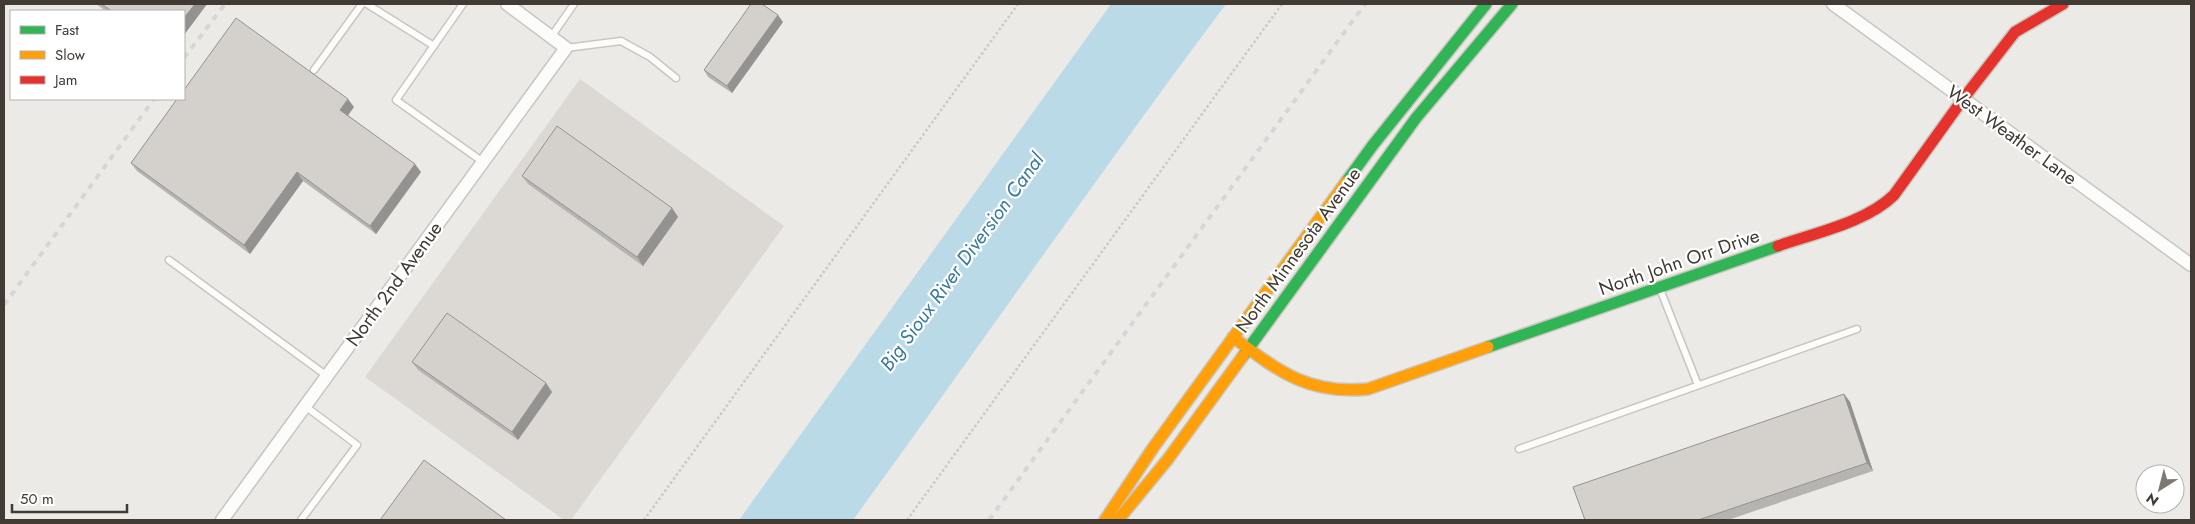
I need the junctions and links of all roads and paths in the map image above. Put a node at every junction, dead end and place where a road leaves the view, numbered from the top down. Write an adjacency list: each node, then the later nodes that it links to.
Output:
1 (362, 4): 15 (lane)
2 (367, 4): 13 (lane)
3 (463, 4): 13 (lane)
4 (507, 4): 12 (street)
5 (574, 4): 12 (lane)
6 (1018, 4): 31 (path)
7 (1282, 4): 32 (path)
8 (1486, 4): 23 (main road, North Minnesota Avenue)
9 (1512, 4): 24 (main road, North Minnesota Avenue)
10 (1833, 4): 17 (street, West Weather Lane)
11 (2062, 4): 17 (main road, North John Orr Drive)
12 (551, 36): 14 (street)
13 (434, 46): 18 (lane)
14 (566, 48): 16 (lane); 18 (street, North 2nd Avenue)
15 (314, 70)
16 (676, 78)
17 (1963, 99): 20 (street, West Weather Lane); 21 (main road, North John Orr Drive)
18 (483, 162): 25 (street, North 2nd Avenue)
19 (168, 260): 25 (lane)
20 (2191, 265)
21 (1659, 287): 24 (main road, North John Orr Drive); 26 (lane)
22 (1857, 329): 26 (lane)
23 (1233, 337): 24 (main road, North John Orr Drive); 33 (main road, North Minnesota Avenue)
24 (1248, 348): 34 (main road, North Minnesota Avenue)
25 (327, 376): 27 (street, North 2nd Avenue)
26 (1698, 385): 28 (lane)
27 (305, 406): 29 (street, North 2nd Avenue); 30 (lane)
28 (1519, 449)
29 (222, 520)
30 (301, 520)
31 (644, 520)
32 (907, 520)
33 (1104, 520)
34 (1118, 520)

